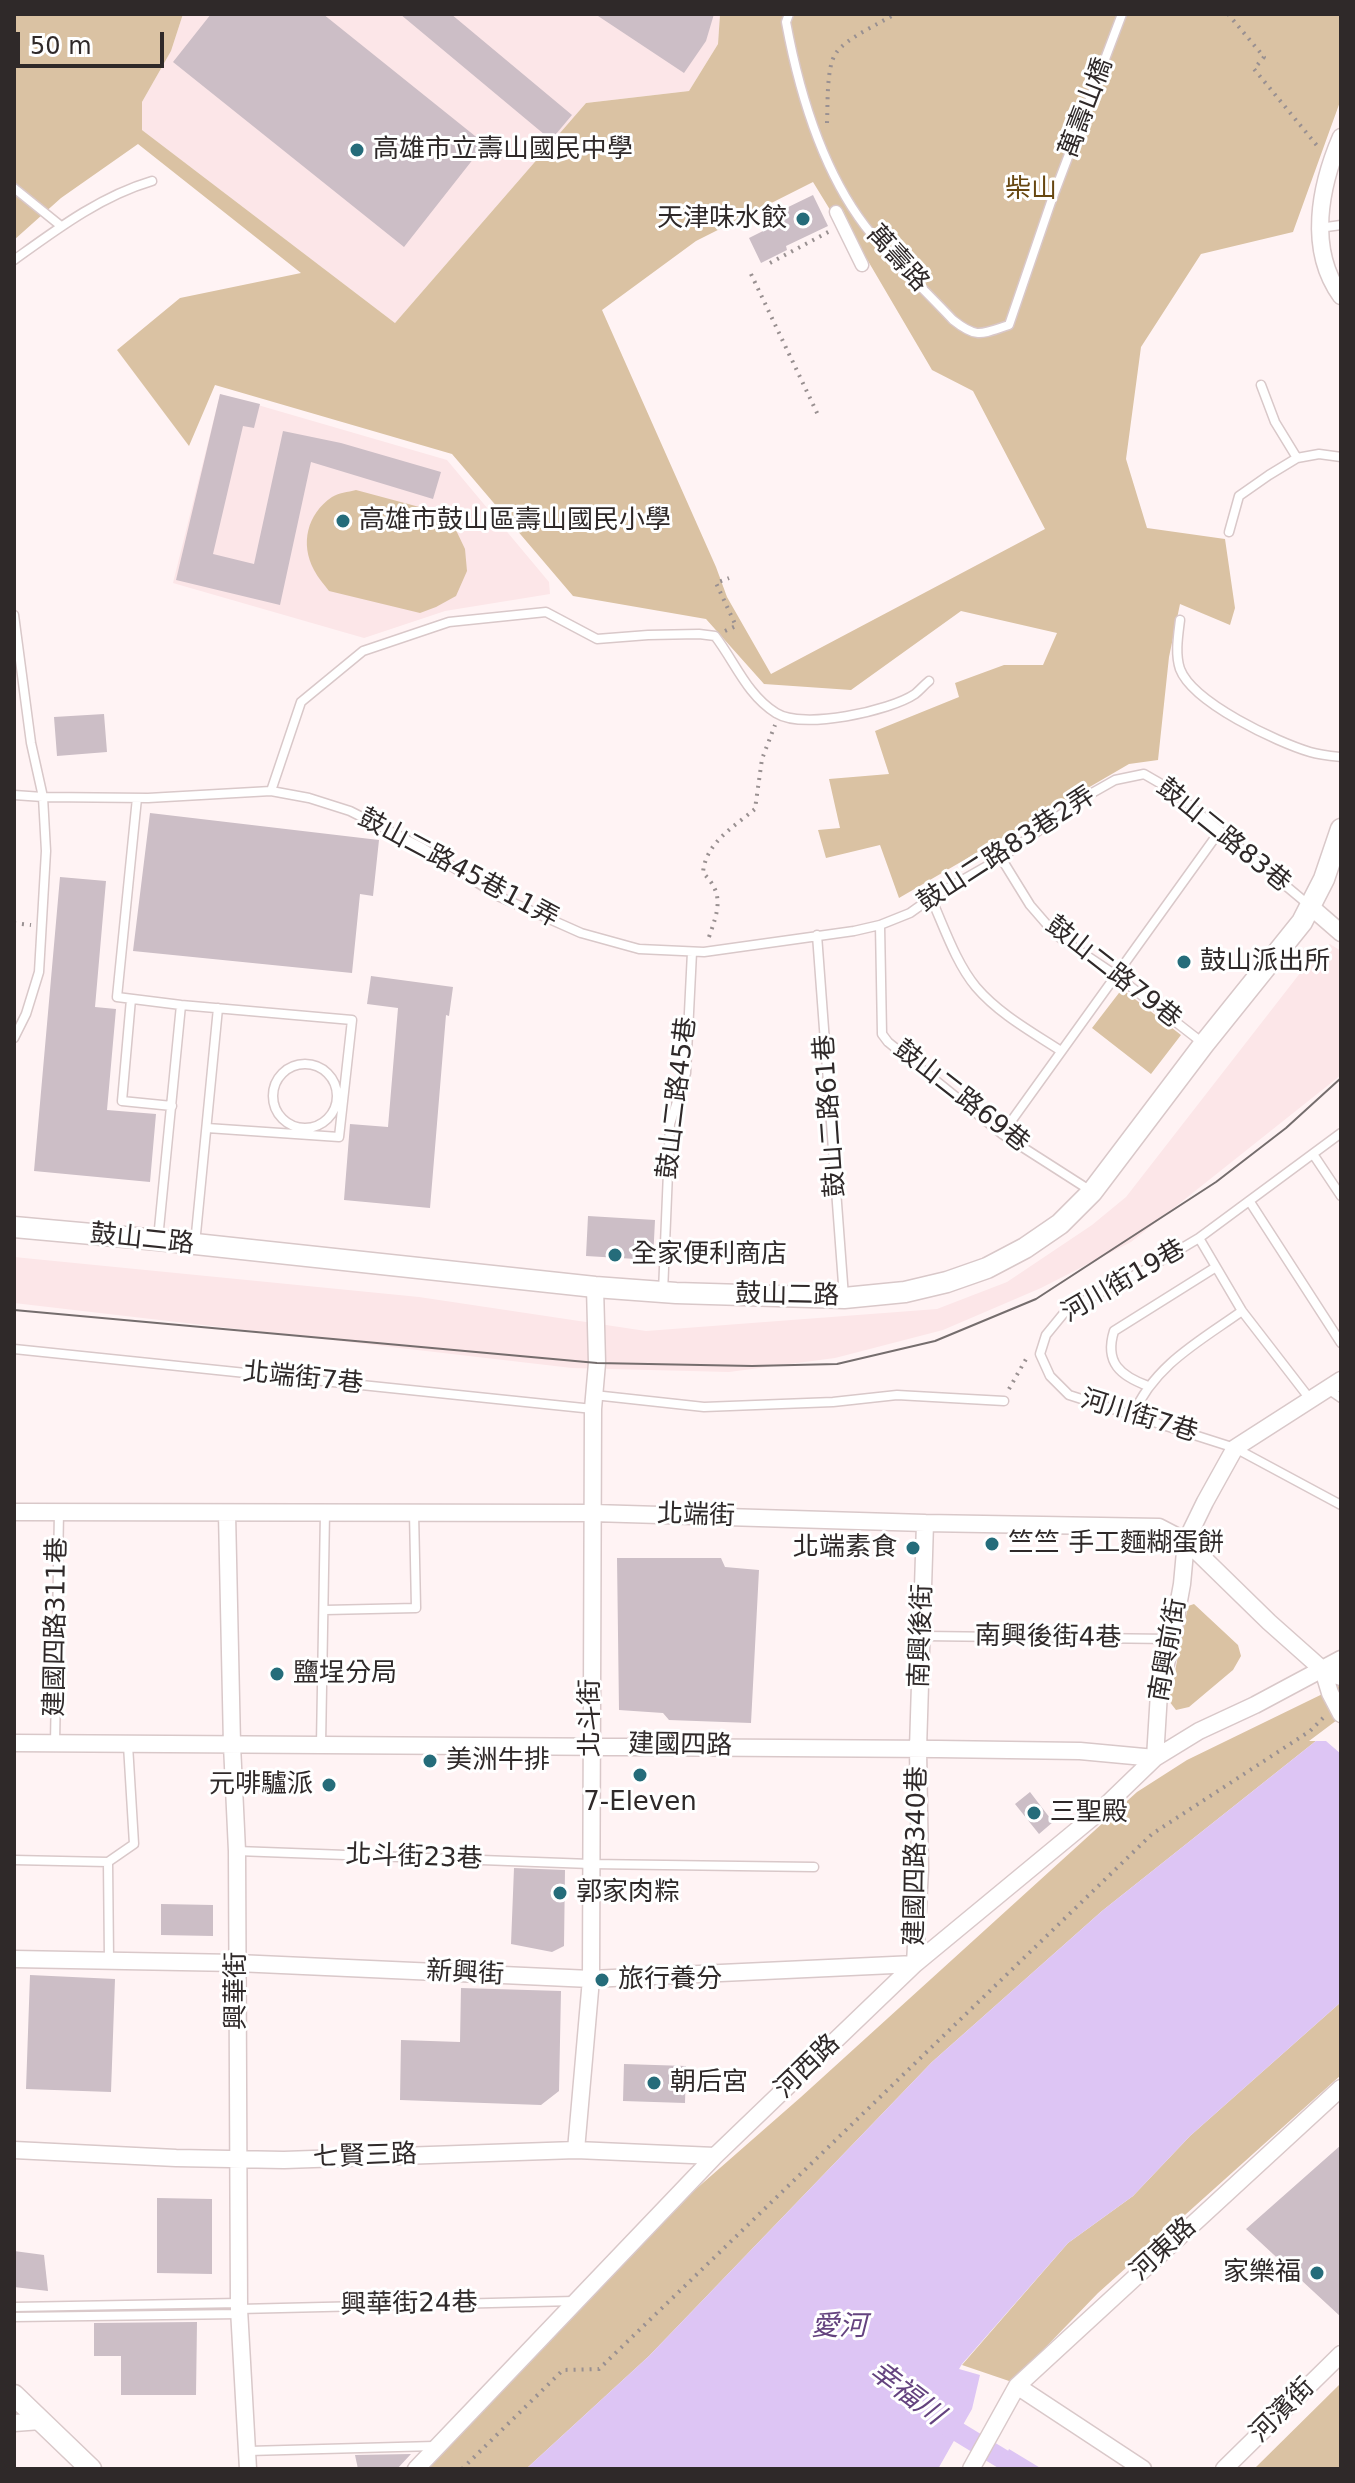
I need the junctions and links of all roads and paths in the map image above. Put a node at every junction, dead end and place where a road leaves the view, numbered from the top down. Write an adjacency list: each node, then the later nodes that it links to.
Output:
1 (789, 14): 5 (lane, 萬壽路)
2 (895, 14): 5 (path)
3 (1122, 14): 10 (lane, 萬壽山橋)
4 (1228, 14): 7 (path)
5 (818, 135): 10 (lane, 萬壽路)
6 (1341, 137): 7 (street)
7 (1331, 161): 15 (street)
8 (152, 181): 14 (lane)
9 (14, 188): 14 (lane)
10 (1051, 202)
11 (836, 212): 12 (street)
12 (842, 224): 17 (path); 18 (street)
13 (1341, 225): 15 (lane)
14 (61, 226): 16 (lane)
15 (1319, 228): 20 (street)
16 (14, 260)
17 (770, 263)
18 (862, 265)
19 (751, 274): 22 (path)
20 (1341, 296)
21 (1261, 385): 24 (lane)
22 (819, 417)
23 (1341, 457): 24 (lane)
24 (1297, 458): 25 (lane)
25 (1229, 532)
26 (729, 578): 29 (path)
27 (14, 615): 31 (lane)
28 (1180, 620): 33 (lane)
29 (715, 636): 32 (lane); 35 (lane)
30 (929, 681): 32 (lane)
31 (18, 690): 37 (lane)
32 (779, 715): 48 (path)
33 (1341, 757)
34 (1132, 775): 40 (lane, 鼓山二路83巷); 41 (lane, 鼓山二路83巷2弄)
35 (271, 791): 38 (lane, 鼓山二路45巷11弄); 47 (lane, 鼓山二路45巷11弄)
36 (14, 795): 37 (lane, 鼓山二路45巷11弄)
37 (43, 797): 38 (lane, 鼓山二路45巷11弄); 53 (lane)
38 (137, 798): 50 (lane)
39 (1341, 829): 43 (street, 鼓山二路)
40 (1219, 832): 43 (lane, 鼓山二路83巷); 49 (lane)
41 (1001, 858): 42 (lane, 鼓山二路83巷2弄); 49 (lane, 鼓山二路79巷)
42 (931, 898): 44 (lane, 鼓山二路83巷2弄); 55 (lane)
43 (1311, 907): 45 (street); 54 (street, 鼓山二路)
44 (880, 925): 46 (lane, 鼓山二路83巷2弄); 63 (lane, 鼓山二路69巷)
45 (1341, 933)
46 (817, 935): 48 (lane, 鼓山二路83巷2弄); 76 (lane, 鼓山二路61巷)
47 (692, 952): 48 (lane, 鼓山二路83巷2弄); 75 (lane, 鼓山二路45巷)
48 (704, 952)
49 (1117, 976): 54 (lane, 鼓山二路79巷); 55 (lane)
50 (131, 999): 51 (lane); 57 (lane)
51 (181, 1005): 52 (lane); 57 (lane)
52 (218, 1008): 56 (lane); 58 (lane)
53 (14, 1038)
54 (1204, 1044): 66 (street, 鼓山二路)
55 (1061, 1051): 63 (lane)
56 (340, 1086): 59 (lane); 60 (lane); 64 (lane)
57 (172, 1106): 71 (lane)
58 (207, 1128): 62 (lane); 72 (lane)
59 (313, 1128): 60 (lane); 64 (lane)
60 (302, 1129): 62 (lane)
61 (1341, 1133): 65 (lane)
62 (288, 1134): 64 (lane)
63 (1002, 1134): 66 (lane, 鼓山二路69巷)
64 (322, 1136)
65 (1313, 1154): 67 (lane); 68 (lane)
66 (1092, 1192): 76 (street, 鼓山二路)
67 (1341, 1196)
68 (1250, 1202): 70 (lane); 78 (lane)
69 (14, 1227): 71 (street, 鼓山二路)
70 (1199, 1238): 73 (lane, 河川街19巷); 81 (lane, 河川街19巷)
71 (158, 1240): 72 (street, 鼓山二路)
72 (195, 1245): 74 (street, 鼓山二路)
73 (1216, 1267): 77 (lane, 河川街19巷); 82 (lane)
74 (595, 1287): 75 (street, 鼓山二路); 86 (street, 北斗街)
75 (663, 1292): 76 (street, 鼓山二路)
76 (844, 1298)
77 (1242, 1311): 82 (lane); 84 (lane, 河川街19巷)
78 (1341, 1343)
79 (14, 1349): 86 (lane, 北端街7巷)
80 (1027, 1357): 85 (path)
81 (1050, 1376): 87 (lane, 河川街7巷)
82 (1148, 1386): 87 (lane)
83 (1336, 1389): 84 (street)
84 (1310, 1400): 88 (street)
85 (1004, 1401): 86 (lane, 北端街7巷)
86 (593, 1402): 95 (street, 北斗街)
87 (1133, 1415): 88 (lane, 河川街7巷)
88 (1235, 1448): 89 (lane, 河川街7巷); 97 (street)
89 (1341, 1505)
90 (59, 1510): 91 (street, 北端街); 94 (street, 北端街); 106 (lane, 建國四路311巷)
91 (14, 1512)
92 (325, 1512): 93 (street, 北端街); 94 (street, 北端街); 98 (lane)
93 (414, 1512): 95 (street, 北端街); 98 (lane)
94 (227, 1513): 108 (street, 興華街)
95 (593, 1513): 96 (street, 北端街); 110 (street, 北斗街)
96 (925, 1523): 97 (street, 北端街); 99 (street, 南興後街)
97 (1186, 1541): 100 (street, 南興前街); 102 (street, 北端街)
98 (325, 1610): 109 (lane)
99 (923, 1636): 100 (lane, 南興後街4巷); 111 (street, 南興後街)
100 (1172, 1639): 112 (street, 南興前街)
101 (1341, 1659): 102 (street)
102 (1323, 1670): 103 (street); 104 (street); 112 (street)
103 (1341, 1677)
104 (1339, 1711): 141 (path)
105 (14, 1743): 106 (street, 建國四路)
106 (55, 1744): 107 (street, 建國四路)
107 (128, 1745): 108 (street, 建國四路); 115 (lane)
108 (232, 1745): 109 (street, 建國四路); 113 (street, 興華街)
109 (321, 1745): 110 (street, 建國四路)
110 (591, 1745): 111 (street, 建國四路); 116 (street, 北斗街)
111 (918, 1749): 112 (street, 建國四路); 121 (street, 建國四路340巷)
112 (1155, 1758): 121 (street, 河西路)
113 (237, 1851): 116 (lane, 北斗街23巷); 120 (street, 興華街)
114 (14, 1860): 115 (lane)
115 (108, 1862): 119 (lane)
116 (590, 1864): 117 (lane); 122 (street, 北斗街)
117 (814, 1867)
118 (14, 1959): 119 (street, 新興街)
119 (109, 1961): 120 (street, 新興街)
120 (237, 1963): 122 (street, 新興街); 127 (street, 興華街)
121 (915, 1964): 122 (street, 新興街); 126 (street, 河西路)
122 (591, 1979): 125 (street, 北斗街)
123 (1341, 2088): 133 (street, 河東路)
124 (14, 2150): 127 (street, 七賢三路)
125 (576, 2150): 126 (street, 七賢三路); 127 (street, 七賢三路)
126 (715, 2156): 128 (street, 河西路)
127 (239, 2159): 130 (street, 興華街)
128 (578, 2301): 130 (lane, 興華街24巷); 137 (street, 河西路)
129 (14, 2307): 130 (lane)
130 (240, 2309): 131 (lane); 138 (street, 興華街)
131 (14, 2317)
132 (1341, 2354): 144 (street, 河濱街)
133 (1017, 2386): 142 (street, 河東路); 143 (street)
134 (14, 2395): 135 (street)
135 (41, 2421): 136 (street); 139 (street)
136 (14, 2423)
137 (439, 2446): 138 (lane); 140 (street, 河西路)
138 (245, 2463)
139 (91, 2469)
140 (416, 2469)
141 (462, 2469)
142 (971, 2469)
143 (1143, 2469)
144 (1224, 2469)

